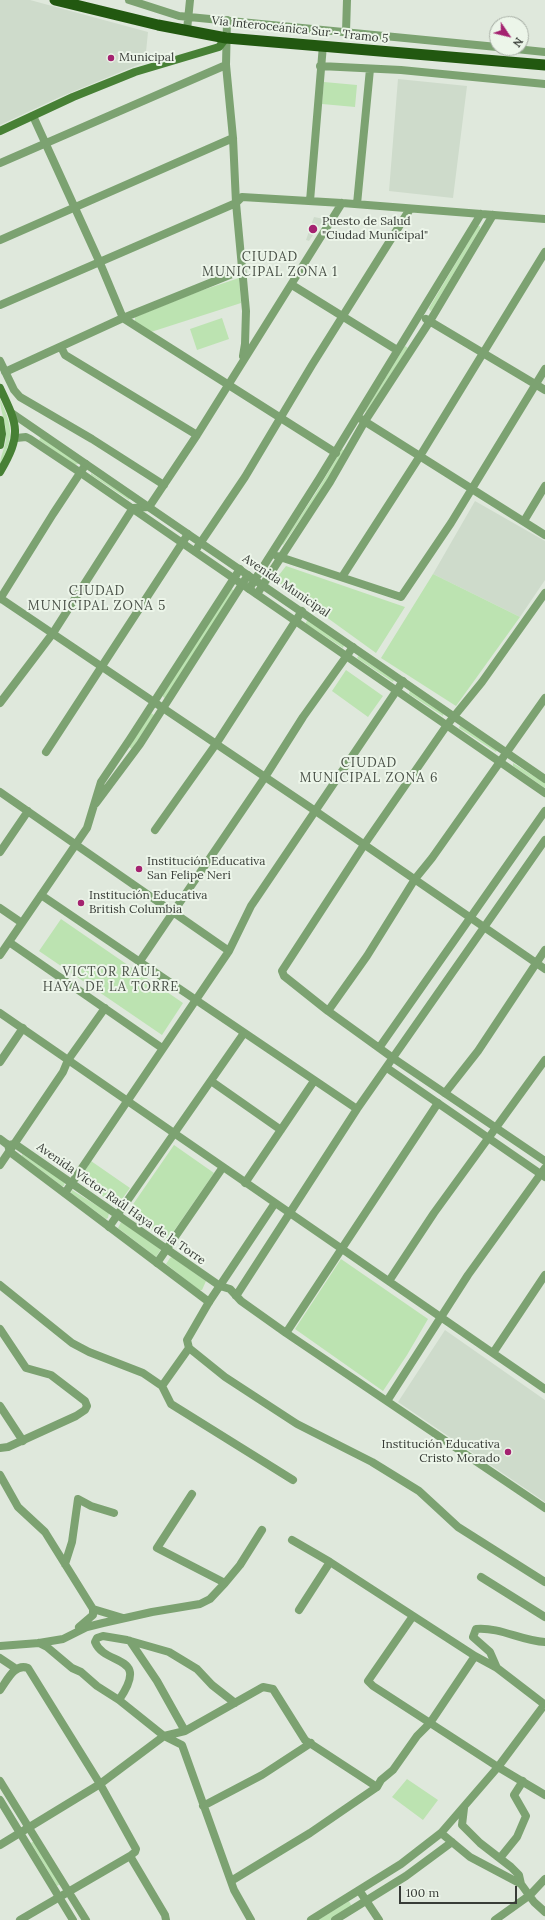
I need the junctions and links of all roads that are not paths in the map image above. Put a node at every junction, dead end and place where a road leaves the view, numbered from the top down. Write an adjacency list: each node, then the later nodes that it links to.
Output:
1 (55, 0): 7 (highway, Vía Interoceánica Sur - Tramo 5)
2 (129, 0): 5 (street)
3 (190, 0): 5 (street)
4 (347, 0): 8 (street)
5 (188, 16): 6 (street); 7 (street)
6 (227, 20): 8 (street); 9 (street)
7 (187, 30): 9 (highway, Vía Interoceánica Sur - Tramo 5)
8 (346, 32): 11 (street)
9 (226, 38): 10 (highway, Vía Interoceánica Sur - Tramo 5); 14 (street); 19 (main road)
10 (323, 45): 15 (street); 16 (highway, Vía Interoceánica Sur - Tramo 5)
11 (489, 46)
12 (529, 50): 13 (street)
13 (545, 52)
14 (226, 65): 21 (street); 22 (street)
15 (320, 66): 17 (street); 24 (street)
16 (545, 66)
17 (370, 69): 18 (street); 27 (street)
18 (545, 84)
19 (33, 116): 20 (main road); 22 (street)
20 (0, 131)
21 (233, 138): 25 (street); 28 (street)
22 (45, 143): 23 (street); 28 (street)
23 (0, 162)
24 (310, 201): 25 (street); 26 (street)
25 (236, 203): 35 (street); 36 (street)
26 (342, 203): 27 (street); 37 (street)
27 (357, 204): 29 (street)
28 (74, 207): 33 (street); 35 (street)
29 (410, 209): 30 (street); 39 (street)
30 (481, 214): 31 (street); 40 (street)
31 (493, 215): 32 (street); 42 (street)
32 (545, 219)
33 (0, 240)
34 (545, 252): 45 (street)
35 (100, 263): 38 (street); 41 (street)
36 (242, 270): 41 (street); 47 (street)
37 (292, 285): 39 (street); 47 (street)
38 (0, 305)
39 (343, 315): 44 (street); 56 (street)
40 (420, 315): 42 (street); 44 (street)
41 (123, 318): 43 (street); 51 (street)
42 (430, 321): 45 (street); 58 (street)
43 (61, 347): 49 (street); 59 (street)
44 (397, 350): 55 (street)
45 (482, 352): 50 (street); 63 (street)
46 (0, 361): 49 (street)
47 (242, 361): 51 (street)
48 (545, 369): 50 (street)
49 (5, 372): 67 (street)
50 (535, 384): 53 (street); 69 (street)
51 (227, 385): 56 (street); 59 (street)
52 (0, 388): 54 (main road)
53 (545, 390)
54 (13, 414): 60 (main road); 64 (street, Avenida Municipal)
55 (356, 416): 58 (street); 62 (street)
56 (280, 417): 62 (street); 76 (street)
57 (0, 420): 61 (main road)
58 (365, 421): 63 (street); 79 (street)
59 (197, 435): 67 (street)
60 (16, 438): 65 (main road); 66 (street, Avenida Municipal)
61 (1, 442)
62 (336, 452): 78 (street)
63 (420, 456): 69 (street); 82 (street)
64 (86, 464): 66 (street); 70 (street, Avenida Municipal)
65 (0, 472)
66 (81, 472): 71 (street, Avenida Municipal); 88 (street)
67 (164, 485): 70 (street)
68 (545, 486): 72 (street)
69 (472, 489): 72 (street); 82 (street)
70 (149, 507): 71 (street); 73 (street, Avenida Municipal)
71 (133, 508): 75 (street, Avenida Municipal); 91 (street)
72 (524, 521): 74 (street)
73 (188, 534): 75 (street); 76 (street, Avenida Municipal)
74 (545, 535)
75 (182, 543): 77 (street, Avenida Municipal); 94 (street)
76 (200, 543): 77 (street); 80 (street, Avenida Municipal)
77 (195, 551): 83 (street, Avenida Municipal)
78 (271, 553): 79 (street); 81 (street)
79 (281, 557): 82 (street); 84 (street)
80 (240, 569): 81 (street, Avenida Municipal); 83 (street)
81 (252, 577): 84 (street, Avenida Municipal); 85 (street)
82 (342, 577)
83 (234, 578): 85 (street, Avenida Municipal); 98 (street)
84 (263, 585): 87 (street); 89 (street, Avenida Municipal)
85 (246, 587): 87 (street, Avenida Municipal); 100 (street)
86 (545, 592): 101 (street)
87 (256, 594): 90 (street, Avenida Municipal)
88 (0, 598): 91 (street)
89 (302, 612): 90 (street); 92 (street, Avenida Municipal)
90 (295, 620): 93 (street, Avenida Municipal); 103 (street)
91 (53, 633): 94 (street); 99 (street)
92 (353, 647): 93 (street); 95 (street, Avenida Municipal)
93 (347, 656): 96 (street, Avenida Municipal); 107 (street)
94 (102, 667): 98 (street); 104 (street)
95 (403, 681): 96 (street); 101 (street, Avenida Municipal)
96 (396, 691): 102 (street, Avenida Municipal); 112 (street)
97 (545, 698): 105 (street)
98 (153, 702): 100 (street); 111 (street)
99 (0, 703)
100 (162, 708): 103 (street); 111 (street)
101 (454, 716): 102 (street); 105 (street, Avenida Municipal)
102 (447, 725): 106 (street, Avenida Municipal); 118 (street)
103 (216, 744): 107 (street); 115 (street)
104 (46, 752)
105 (505, 752): 106 (street); 108 (street, Avenida Municipal)
106 (500, 761): 110 (street, Avenida Municipal); 120 (street)
107 (266, 777): 112 (street); 123 (street)
108 (545, 779)
109 (0, 792): 113 (street)
110 (545, 793)
111 (93, 806): 117 (street)
112 (314, 810): 118 (street); 128 (street)
113 (28, 811): 117 (street); 119 (street)
114 (545, 812): 124 (street)
115 (155, 830)
116 (545, 840): 126 (street)
117 (76, 844): 121 (street); 123 (street)
118 (364, 845): 120 (street); 136 (street)
119 (0, 852)
120 (415, 879): 124 (street); 136 (street)
121 (41, 895): 125 (street); 131 (street)
122 (0, 908): 125 (street)
123 (173, 912): 128 (street); 131 (street)
124 (470, 918): 126 (street); 141 (street)
125 (22, 923): 127 (street)
126 (484, 927): 132 (street); 142 (street)
127 (9, 942): 130 (street); 135 (street)
128 (229, 950): 134 (street)
129 (545, 950): 132 (street)
130 (0, 955)
131 (140, 961): 134 (street)
132 (536, 963): 133 (street); 149 (street)
133 (545, 969)
134 (195, 999): 139 (street); 140 (street)
135 (105, 1008): 140 (street); 143 (street)
136 (328, 1011): 141 (street)
137 (0, 1012): 138 (street)
138 (23, 1028): 143 (street); 145 (street)
139 (244, 1033): 147 (street); 148 (street)
140 (162, 1048): 150 (street)
141 (379, 1048): 142 (street)
142 (393, 1058): 146 (street); 149 (street)
143 (68, 1060): 150 (street); 158 (street)
144 (545, 1060): 153 (street)
145 (0, 1062)
146 (386, 1068): 151 (street); 152 (street)
147 (211, 1081): 154 (street); 155 (street)
148 (314, 1081): 152 (street); 154 (street)
149 (445, 1093): 153 (street)
150 (127, 1100): 155 (street); 163 (street)
151 (438, 1103): 156 (street); 170 (street)
152 (358, 1109): 167 (street)
153 (497, 1128): 156 (street); 159 (street)
154 (280, 1130): 164 (street)
155 (175, 1133): 161 (street); 168 (street)
156 (488, 1138): 162 (street); 174 (street)
157 (0, 1139): 158 (street)
158 (11, 1147): 160 (street); 163 (street, Avenida Víctor Raúl Haya de la Torre); 165 (street, Avenida Víctor Raúl Haya de la Torre)
159 (545, 1161)
160 (0, 1166)
161 (223, 1167): 164 (street); 171 (street)
162 (543, 1173): 179 (street)
163 (71, 1183): 165 (street); 168 (street, Avenida Víctor Raúl Haya de la Torre)
164 (245, 1183): 166 (street)
165 (65, 1193): 169 (street, Avenida Víctor Raúl Haya de la Torre)
166 (275, 1203): 167 (street); 176 (street)
167 (290, 1212): 170 (street); 177 (street)
168 (118, 1215): 169 (street); 171 (street, Avenida Víctor Raúl Haya de la Torre)
169 (109, 1227): 172 (street, Avenida Víctor Raúl Haya de la Torre)
170 (341, 1248): 174 (street); 181 (street)
171 (166, 1250): 172 (street); 176 (street, Avenida Víctor Raúl Haya de la Torre)
172 (157, 1263): 178 (street, Avenida Víctor Raúl Haya de la Torre)
173 (545, 1274): 183 (street)
174 (388, 1281): 179 (street)
175 (0, 1285): 185 (street)
176 (220, 1286): 177 (street, Avenida Víctor Raúl Haya de la Torre); 178 (street)
177 (236, 1296): 181 (street, Avenida Víctor Raúl Haya de la Torre)
178 (209, 1302): 182 (street)
179 (440, 1317): 183 (street); 186 (street)
180 (0, 1329): 188 (street)
181 (286, 1333): 186 (street, Avenida Víctor Raúl Haya de la Torre)
182 (189, 1348): 185 (street); 200 (street)
183 (493, 1353): 184 (street)
184 (544, 1385)
185 (162, 1386): 191 (street)
186 (387, 1401): 193 (street, Avenida Víctor Raúl Haya de la Torre)
187 (0, 1406): 188 (street)
188 (24, 1440): 189 (street)
189 (0, 1448)
190 (0, 1475): 198 (street)
191 (293, 1480)
192 (192, 1494): 201 (street)
193 (545, 1508)
194 (114, 1513): 198 (street)
195 (262, 1530): 201 (street)
196 (292, 1540): 197 (street)
197 (330, 1562): 203 (street); 204 (street)
198 (65, 1564): 202 (street)
199 (481, 1577): 205 (street)
200 (545, 1582)
201 (225, 1583): 206 (street)
202 (93, 1609): 206 (street); 207 (street)
203 (299, 1610)
204 (413, 1616): 212 (street); 220 (street)
205 (545, 1617)
206 (124, 1618): 207 (street)
207 (72, 1633): 210 (street)
208 (130, 1641): 217 (street); 218 (street); 221 (street)
209 (545, 1642): 215 (street)
210 (39, 1643): 211 (street); 217 (street)
211 (0, 1646)
212 (475, 1656): 215 (street); 220 (street)
213 (0, 1658): 214 (street)
214 (15, 1668): 216 (street); 227 (street)
215 (497, 1668): 219 (street)
216 (0, 1690)
217 (119, 1700): 222 (street)
218 (234, 1703): 221 (street); 223 (street)
219 (545, 1704): 224 (street)
220 (430, 1723): 224 (street); 228 (street)
221 (185, 1731): 222 (street)
222 (164, 1736): 227 (street); 231 (street)
223 (311, 1744): 228 (street); 231 (street)
224 (498, 1767): 226 (street); 232 (street)
225 (0, 1780): 233 (street)
226 (523, 1782): 229 (street); 239 (street)
227 (100, 1784): 233 (street); 238 (street)
228 (377, 1787): 241 (street)
229 (545, 1795)
230 (0, 1800): 234 (street)
231 (203, 1806): 241 (street)
232 (464, 1808): 235 (street); 239 (street)
233 (29, 1828): 234 (street); 244 (street)
234 (20, 1833): 237 (street); 246 (street)
235 (440, 1833): 236 (street); 243 (street)
236 (452, 1842): 242 (street); 247 (street)
237 (0, 1845)
238 (130, 1856): 244 (street); 252 (street)
239 (500, 1858): 242 (street)
240 (545, 1879): 245 (street)
241 (231, 1881): 253 (street)
242 (522, 1884): 245 (street)
243 (359, 1890): 247 (street); 254 (street)
244 (68, 1892): 246 (street); 251 (street)
245 (530, 1895): 248 (street); 257 (street)
246 (59, 1897): 249 (street); 250 (street)
247 (366, 1902): 255 (street); 256 (street)
248 (545, 1912)
249 (20, 1920)
250 (73, 1920)
251 (86, 1920)
252 (166, 1920)
253 (251, 1920)
254 (311, 1920)
255 (335, 1920)
256 (379, 1920)
257 (495, 1920)

